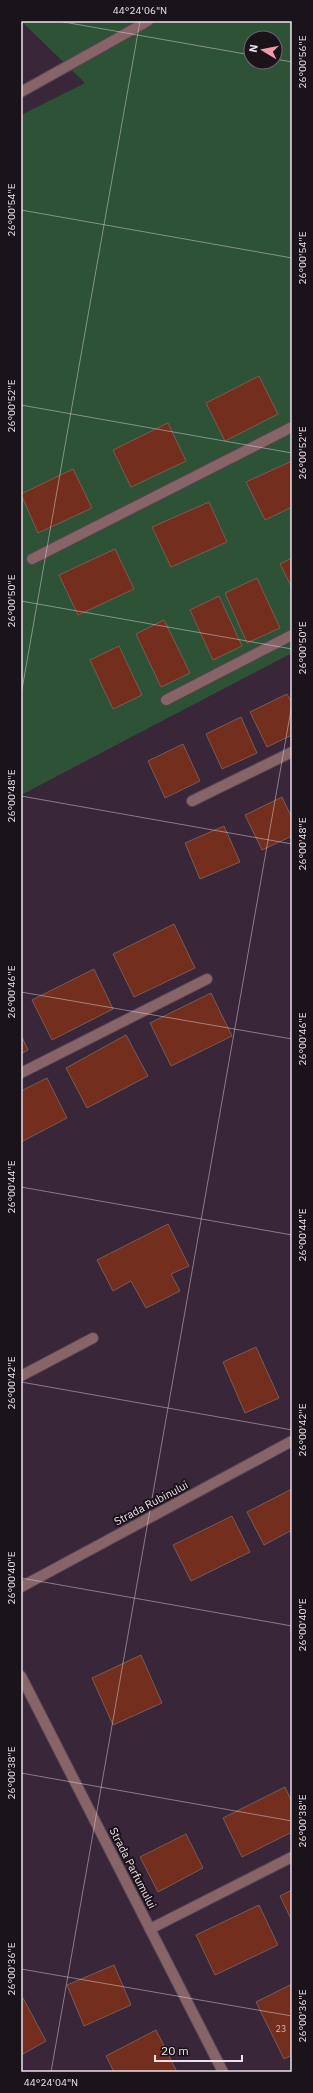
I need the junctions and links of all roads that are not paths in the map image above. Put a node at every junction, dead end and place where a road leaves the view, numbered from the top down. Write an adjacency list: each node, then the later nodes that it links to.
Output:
1 (148, 21): 2 (street)
2 (21, 92)
3 (292, 427): 4 (street)
4 (32, 559)
5 (292, 635): 6 (street)
6 (166, 700)
7 (292, 752): 8 (street)
8 (192, 801)
9 (207, 979): 10 (street)
10 (21, 1073)
11 (93, 1338): 12 (street)
12 (21, 1376)
13 (292, 1441): 14 (street, Strada Rubinului)
14 (21, 1587)
15 (21, 1676): 17 (street, Strada Parfumului)
16 (292, 1857): 17 (street)
17 (150, 1929): 18 (street, Strada Parfumului)
18 (223, 2072)

